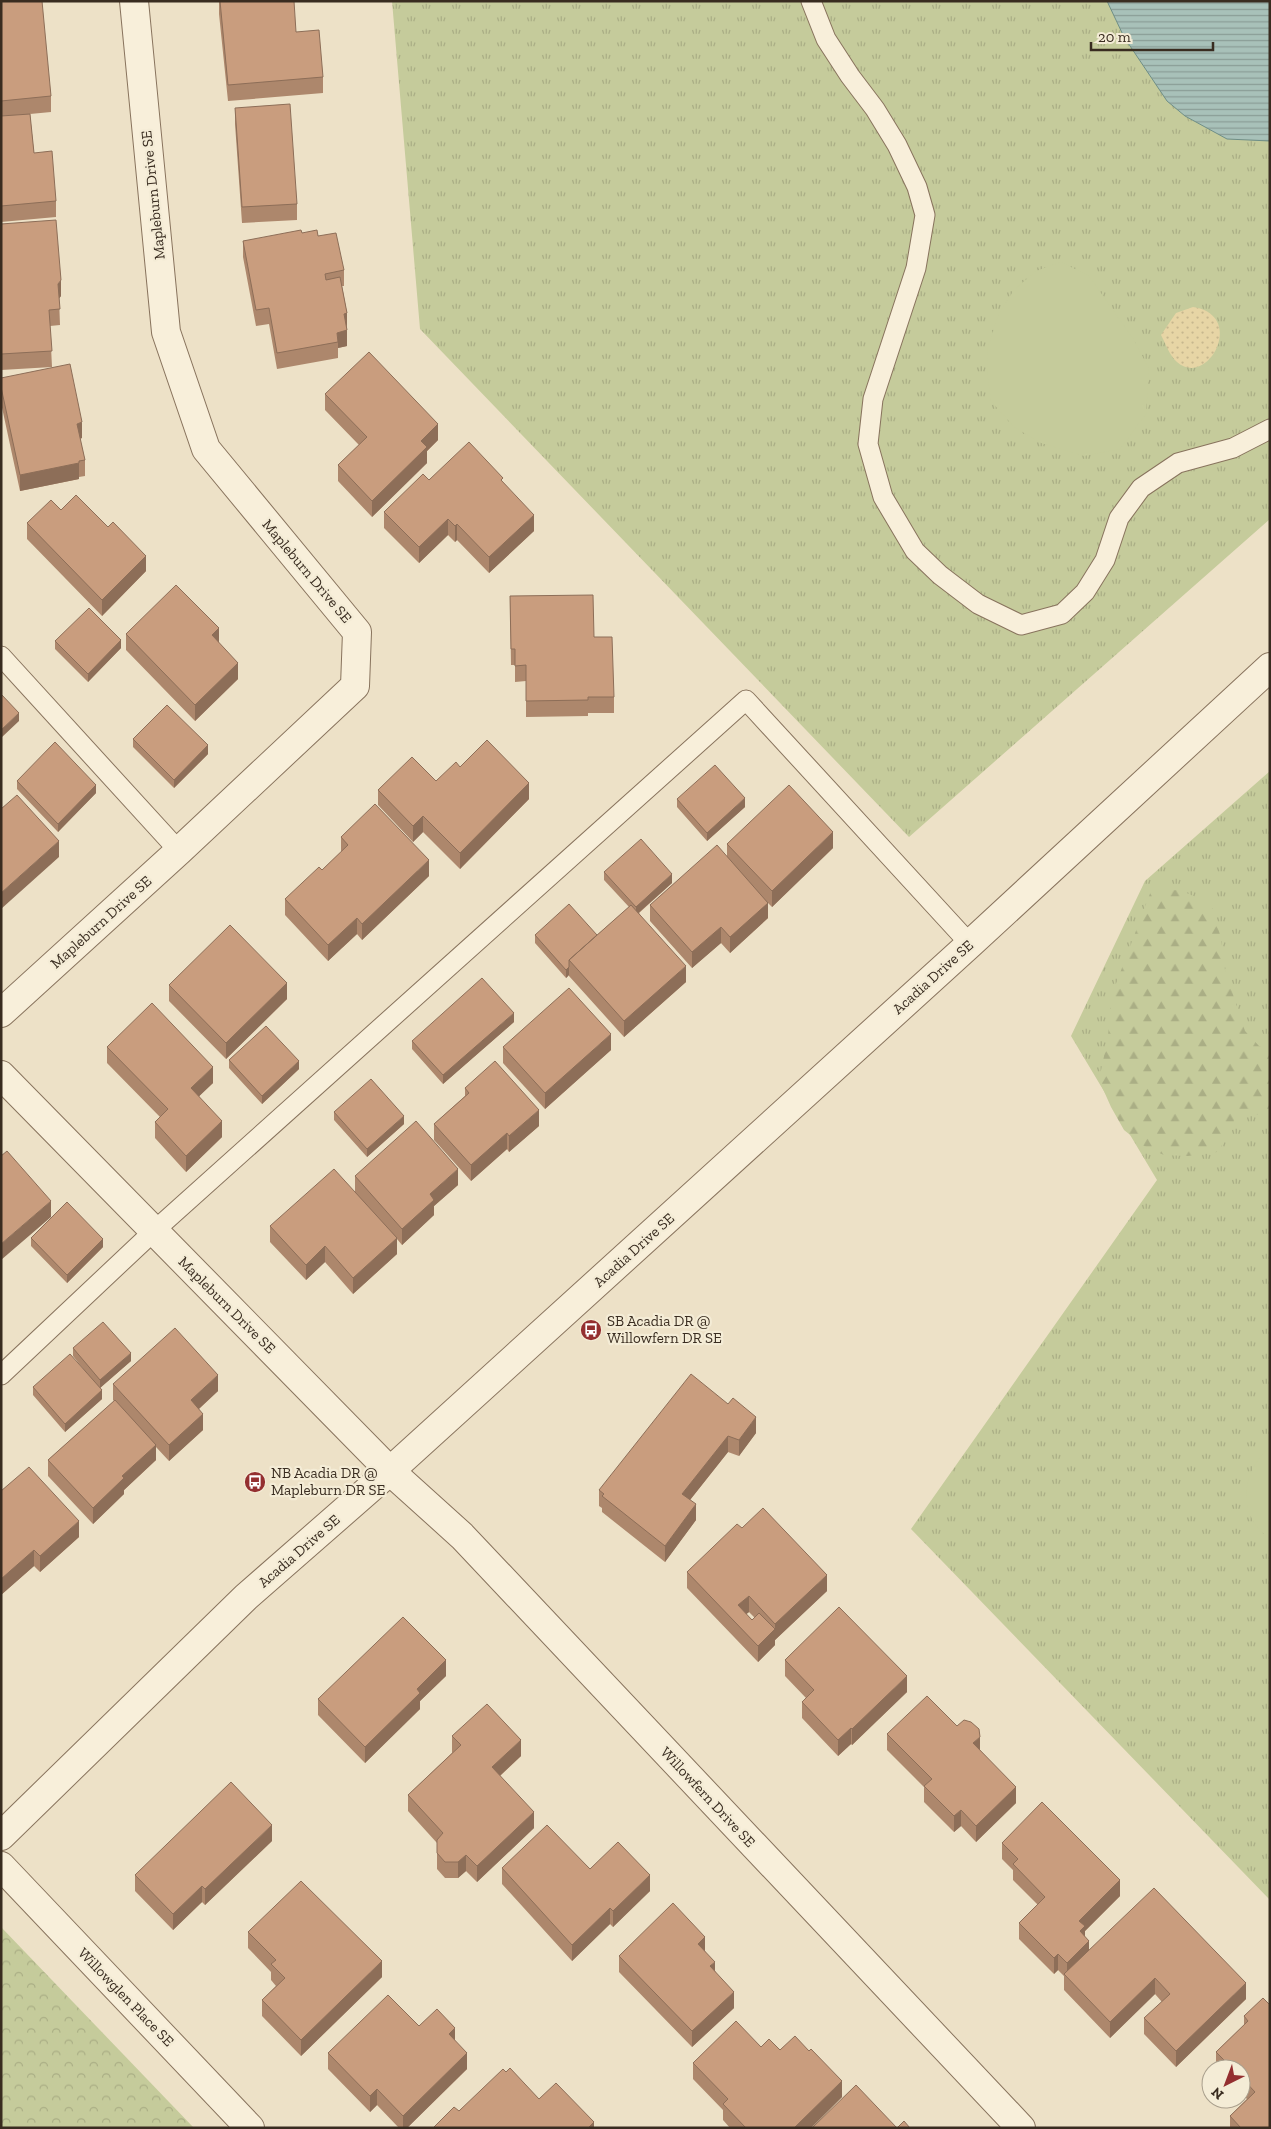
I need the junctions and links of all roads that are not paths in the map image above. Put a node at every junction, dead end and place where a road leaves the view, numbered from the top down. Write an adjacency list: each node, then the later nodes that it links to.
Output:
1 (134, 1): 6 (street, Mapleburn Drive SE)
2 (811, 1): 3 (lane)
3 (1270, 429)
4 (1, 656): 6 (lane)
5 (1270, 667): 7 (street, Acadia Drive SE)
6 (179, 851): 8 (street, Mapleburn Drive SE)
7 (970, 944): 10 (lane); 12 (street, Acadia Drive SE)
8 (1, 1013)
9 (1, 1075): 10 (street, Mapleburn Drive SE)
10 (154, 1231): 11 (lane); 12 (street, Mapleburn Drive SE)
11 (1, 1375)
12 (390, 1471): 13 (street, Acadia Drive SE); 16 (street, Willowfern Drive SE)
13 (1, 1836)
14 (1, 1866): 15 (street, Willowglen Place SE)
15 (250, 2128)
16 (1021, 2128)

